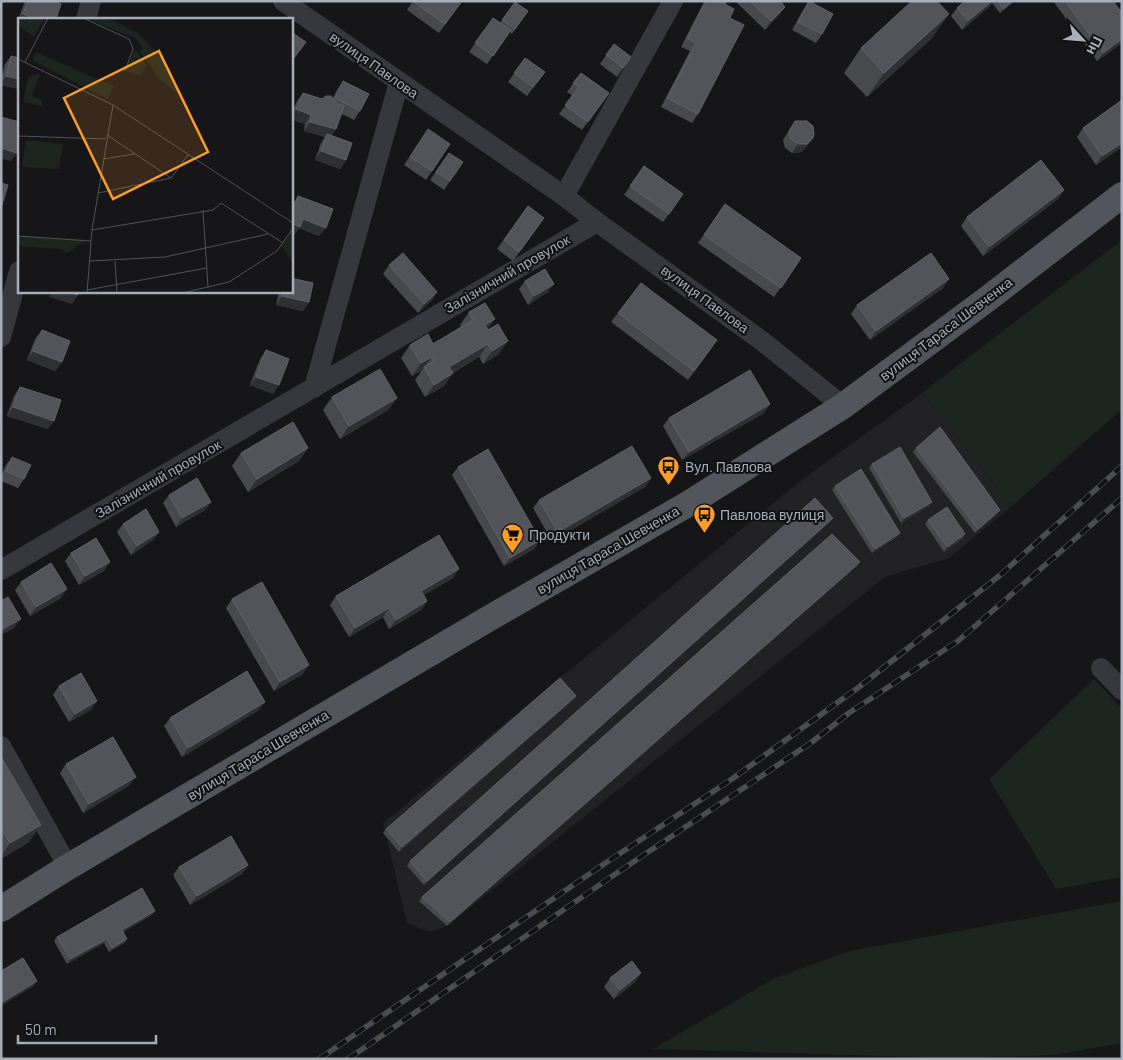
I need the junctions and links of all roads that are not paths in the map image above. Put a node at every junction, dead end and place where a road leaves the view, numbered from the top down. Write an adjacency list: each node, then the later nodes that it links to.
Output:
1 (91, 1): 4 (street)
2 (283, 1): 5 (street, вулиця Павлова)
3 (673, 1): 6 (street)
4 (86, 18)
5 (399, 82): 6 (street, вулиця Павлова); 11 (street)
6 (564, 196): 8 (street, вулиця Павлова)
7 (1122, 196): 12 (main road, вулиця Тараса Шевченка)
8 (597, 222): 11 (street, Залізничний провулок); 12 (street, вулиця Павлова)
9 (18, 275): 10 (street)
10 (1, 337)
11 (314, 388): 13 (street, Залізничний провулок)
12 (843, 406): 17 (main road, вулиця Тараса Шевченка)
13 (1, 570)
14 (1102, 668): 15 (street)
15 (1122, 690)
16 (1, 746): 17 (street)
17 (68, 867): 18 (main road, вулиця Тараса Шевченка)
18 (1, 909)

